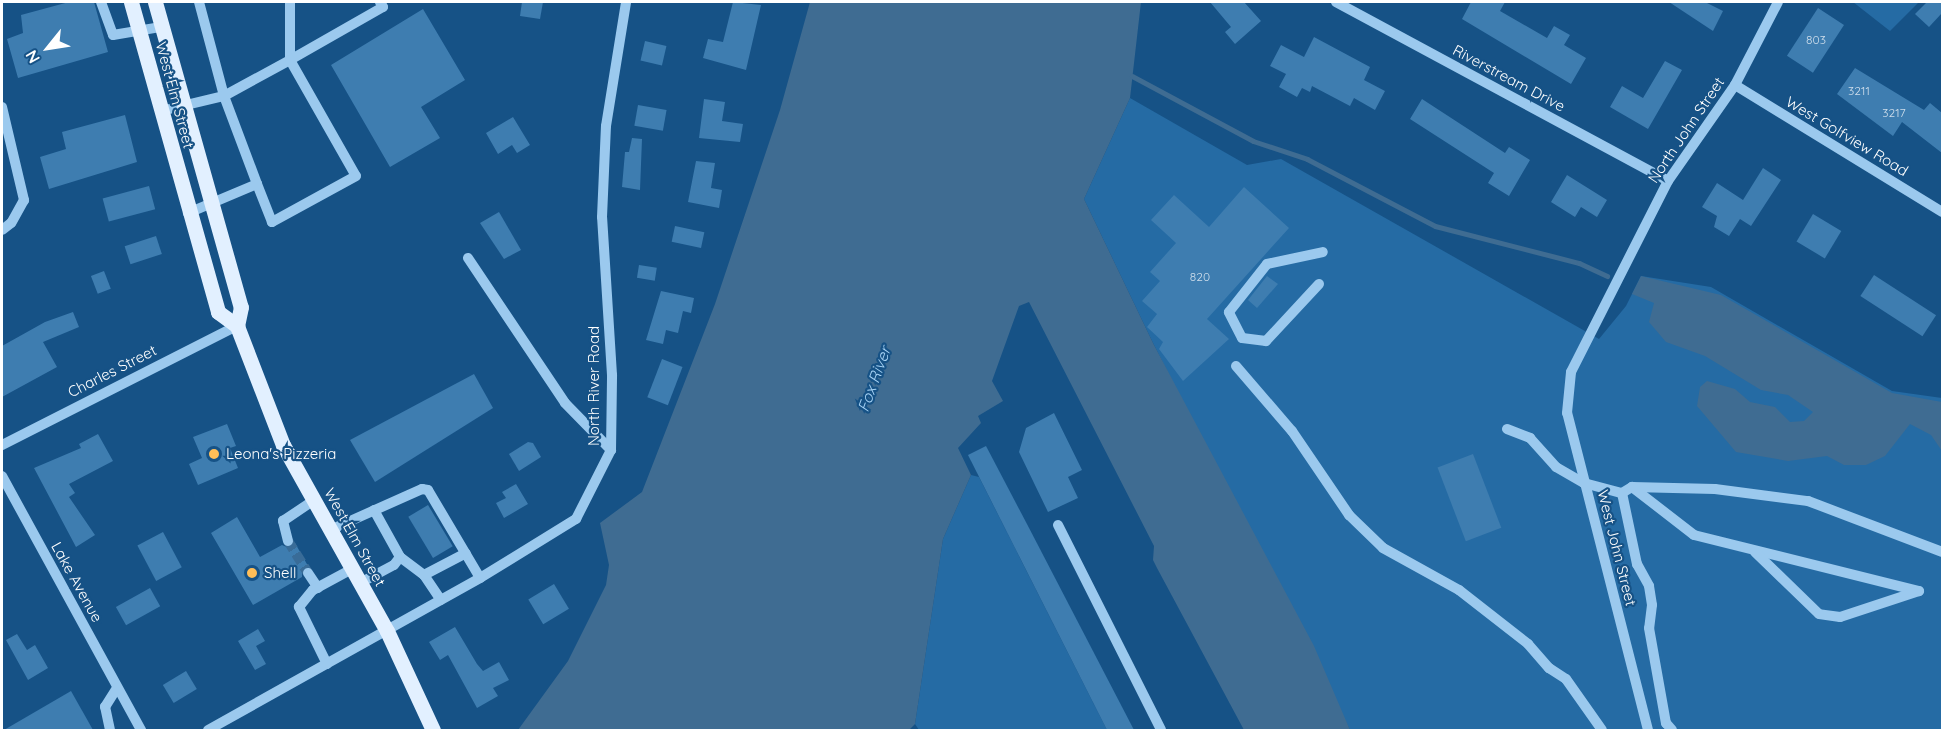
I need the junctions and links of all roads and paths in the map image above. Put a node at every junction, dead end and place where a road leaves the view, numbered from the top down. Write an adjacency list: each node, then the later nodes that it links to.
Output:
1 (101, 2): 11 (street)
2 (131, 2): 11 (main road, West Elm Street)
3 (155, 2): 10 (main road, West Elm Street)
4 (199, 2): 14 (street)
5 (290, 2): 12 (street)
6 (380, 2): 12 (street)
7 (626, 2): 32 (street, North River Road)
8 (1336, 2): 18 (street, Riverstream Drive)
9 (1778, 2): 13 (street, North John Street)
10 (161, 27): 11 (street); 15 (main road, West Elm Street)
11 (139, 32): 17 (main road, West Elm Street)
12 (290, 60): 14 (street); 19 (street)
13 (1735, 86): 18 (street, North John Street); 21 (street, West Golfview Road)
14 (224, 96): 15 (street); 19 (street)
15 (182, 106): 17 (street); 20 (main road, West Elm Street)
16 (2, 107): 23 (street)
17 (161, 111): 22 (main road, West Elm Street)
18 (1668, 181): 29 (street, North John Street)
19 (257, 184): 20 (street)
20 (211, 205): 22 (street); 27 (main road, West Elm Street)
21 (1942, 212)
22 (188, 213): 27 (main road, West Elm Street)
23 (2, 230)
24 (1323, 252): 26 (street)
25 (468, 258): 32 (street)
26 (1319, 284)
27 (237, 326): 31 (street, Charles Street); 36 (main road, West Elm Street)
28 (1236, 366): 60 (street)
29 (1570, 372): 34 (street, West John Street)
30 (1507, 429): 34 (street)
31 (2, 445)
32 (611, 450): 48 (street, North River Road)
33 (2, 476): 54 (street, Lake Avenue)
34 (1584, 483): 35 (street); 61 (street, West John Street)
35 (1627, 490): 41 (street); 42 (street); 62 (street)
36 (314, 500): 39 (main road, West Elm Street); 40 (street)
37 (374, 510): 39 (street); 43 (street); 44 (street)
38 (1058, 525): 59 (street)
39 (330, 530): 45 (main road, West Elm Street)
40 (288, 541)
41 (1755, 552): 41 (street)
42 (1942, 552)
43 (466, 553): 47 (street); 48 (street)
44 (400, 557): 47 (street); 49 (street)
45 (352, 569): 49 (main road, West Elm Street); 50 (street)
46 (308, 573): 50 (street)
47 (424, 575): 51 (street)
48 (480, 578): 51 (street, North River Road)
49 (360, 583): 52 (main road, West Elm Street)
50 (318, 588): 53 (street)
51 (441, 600): 52 (street, North River Road)
52 (387, 632): 53 (street, North River Road); 58 (main road, West Elm Street)
53 (327, 664): 57 (street, North River Road)
54 (117, 688): 55 (street); 56 (street, Lake Avenue)
55 (110, 730)
56 (141, 730)
57 (208, 730)
58 (433, 730)
59 (1161, 730)
60 (1602, 730)
61 (1648, 730)
62 (1672, 730)

